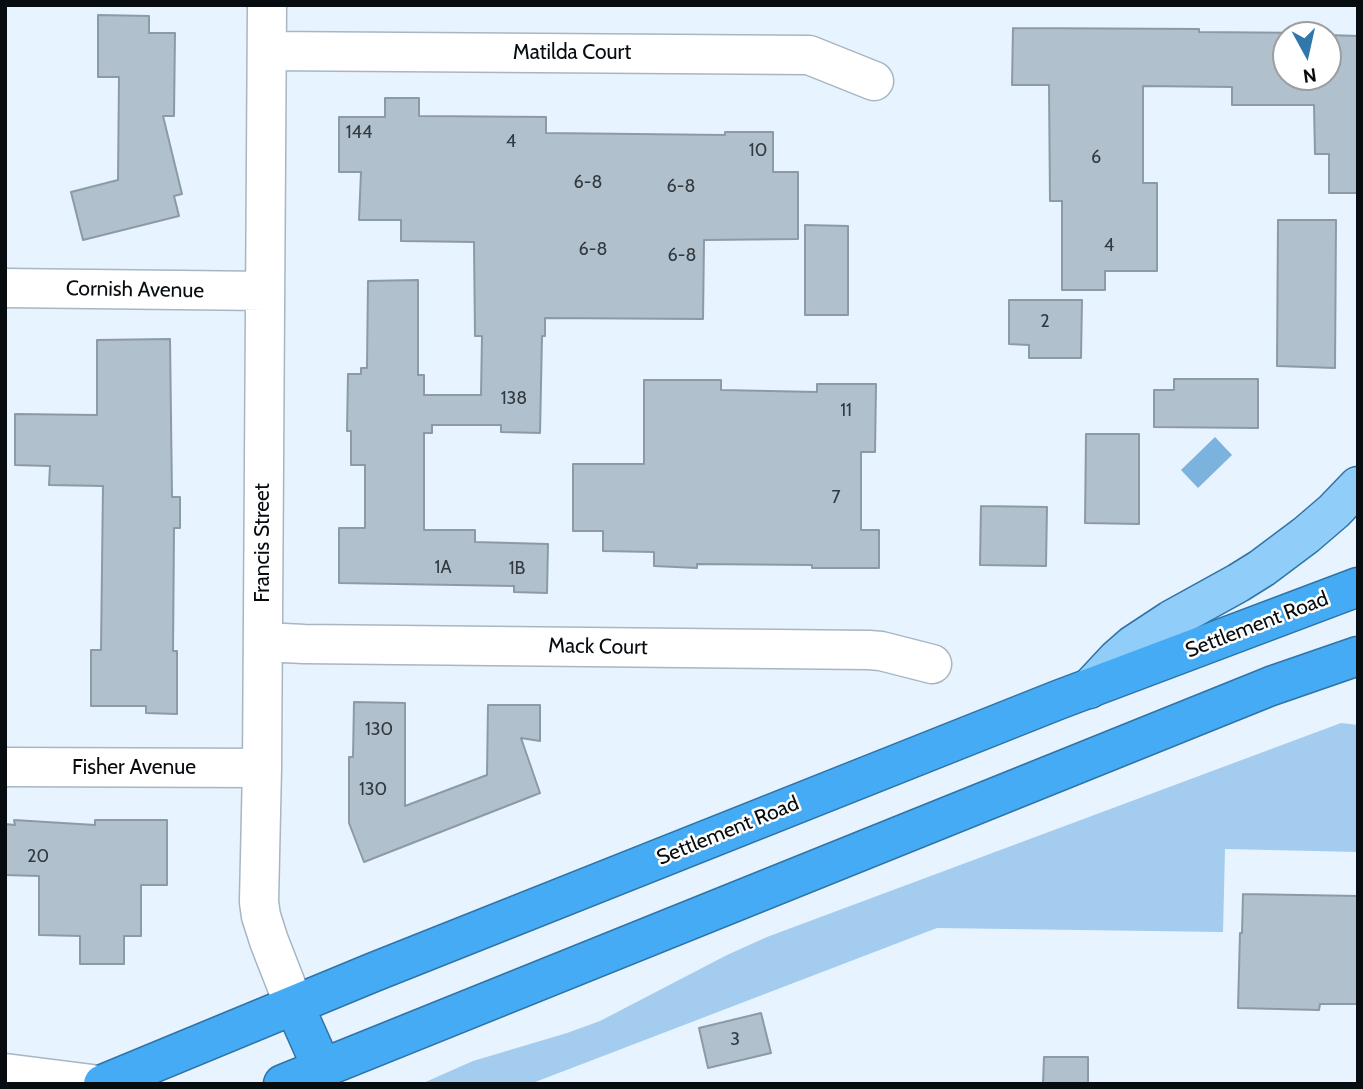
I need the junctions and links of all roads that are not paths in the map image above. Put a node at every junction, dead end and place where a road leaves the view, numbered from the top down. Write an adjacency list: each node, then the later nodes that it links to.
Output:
1 (267, 5): 2 (street, Francis Street)
2 (267, 51): 3 (street, Matilda Court); 5 (street, Francis Street)
3 (874, 80)
4 (5, 288): 5 (street, Cornish Avenue)
5 (265, 291): 8 (street, Francis Street)
6 (1358, 486): 11 (main road)
7 (1358, 587): 11 (highway, Settlement Road)
8 (263, 642): 10 (street, Mack Court); 13 (street, Francis Street)
9 (1358, 656): 15 (highway)
10 (932, 664)
11 (1089, 689): 14 (highway, Settlement Road)
12 (5, 767): 13 (street, Fisher Avenue)
13 (262, 768): 14 (street, Francis Street)
14 (295, 1006): 15 (highway, Francis Street); 18 (highway, Settlement Road)
15 (322, 1068): 19 (highway)
16 (5, 1073): 17 (street)
17 (92, 1084)
18 (103, 1084)
19 (283, 1084)

